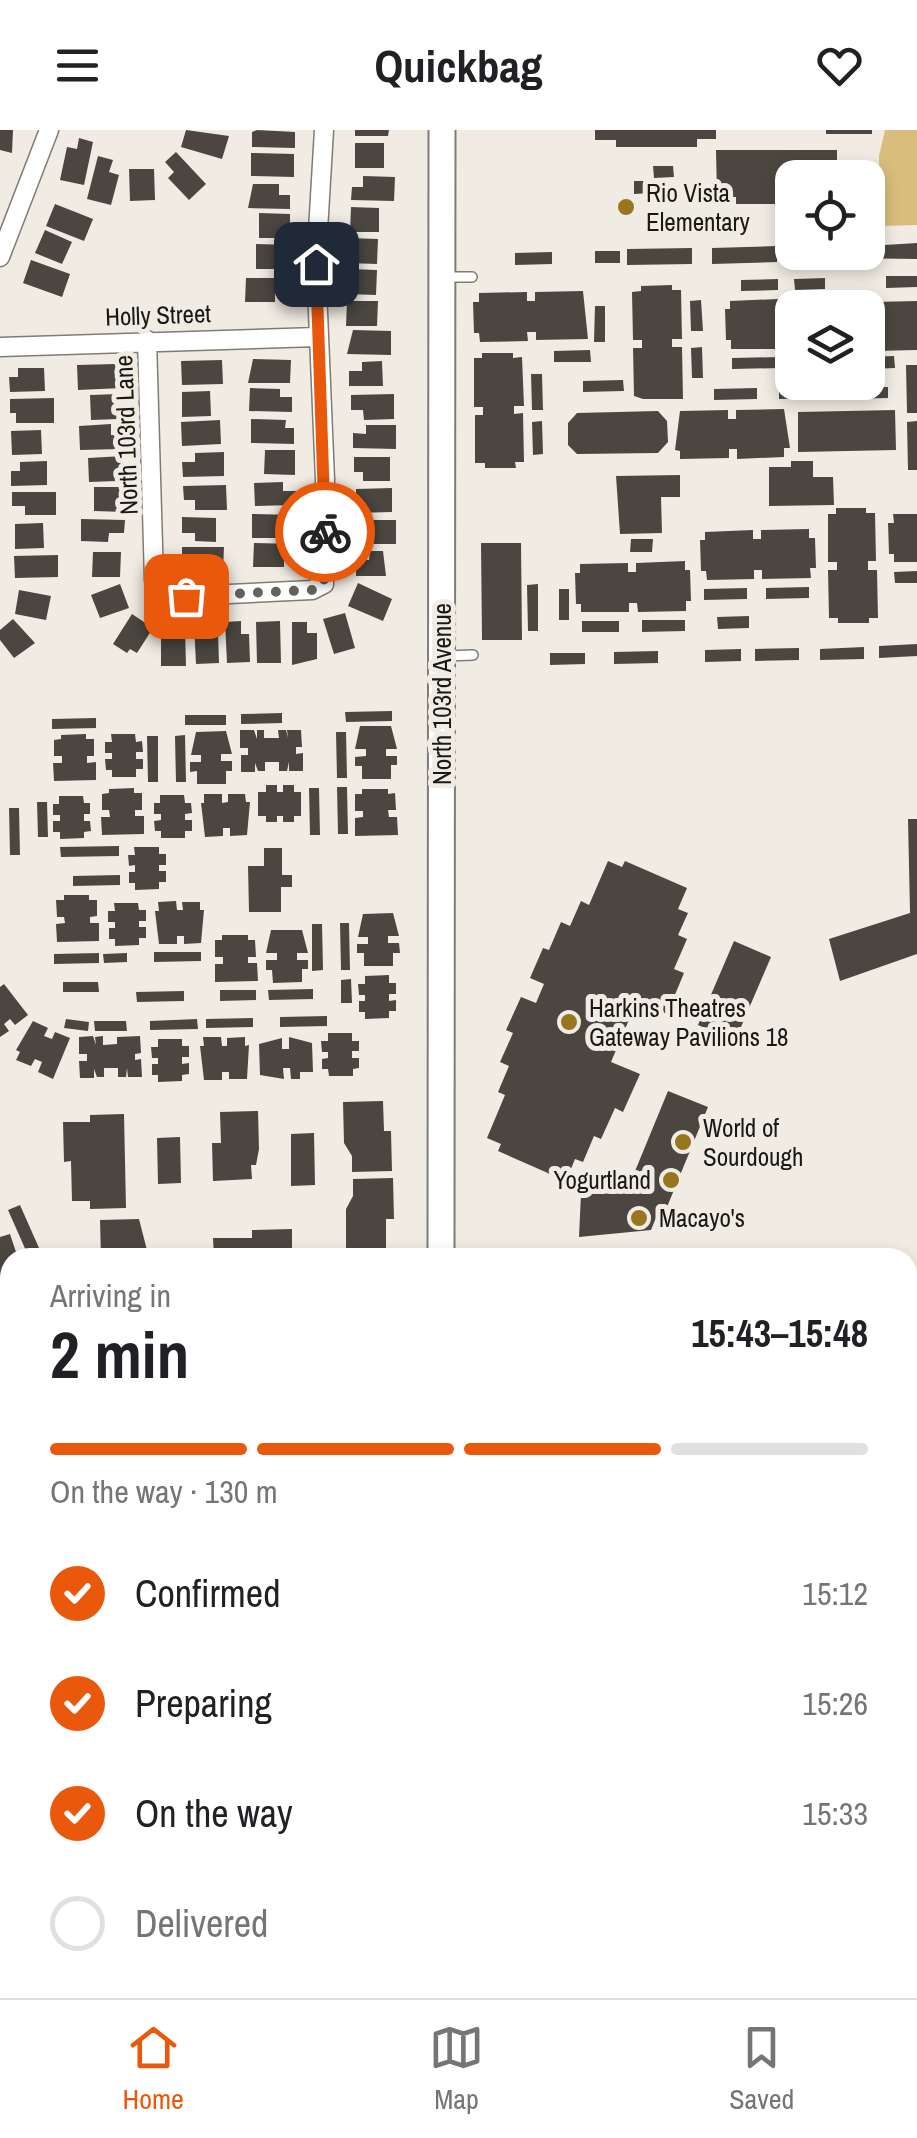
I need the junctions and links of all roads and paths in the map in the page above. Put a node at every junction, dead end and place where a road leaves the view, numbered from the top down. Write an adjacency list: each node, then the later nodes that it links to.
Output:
1 (48, 130): 4 (street)
2 (324, 130): 7 (street)
3 (442, 130): 6 (street, North 103rd Avenue)
4 (0, 257)
5 (472, 276): 6 (lane)
6 (442, 278): 11 (street, North 103rd Avenue)
7 (318, 337): 8 (street, Holly Street); 8 (street, North 103rd Lane)
8 (147, 340): 9 (street, Holly Street)
9 (0, 347)
10 (473, 655): 11 (lane)
11 (442, 656): 12 (street, North 103rd Avenue)
12 (441, 1248)

